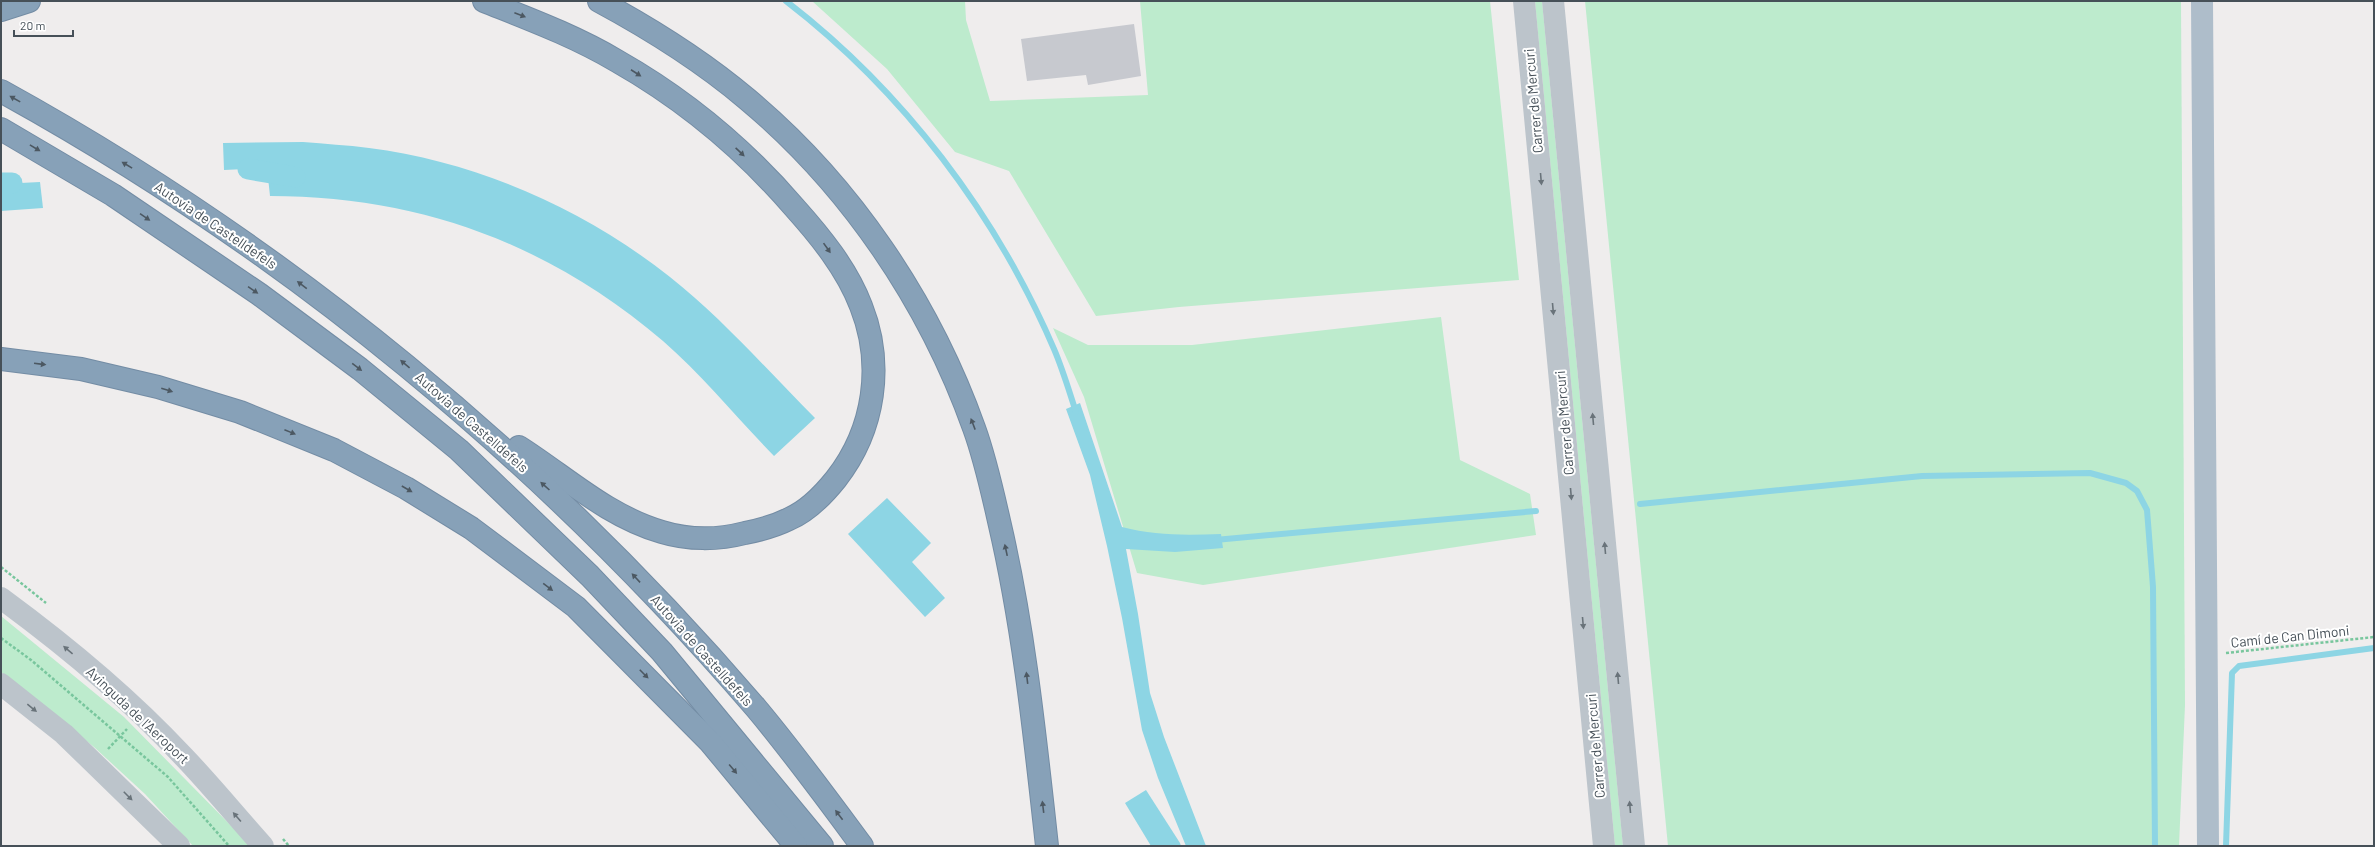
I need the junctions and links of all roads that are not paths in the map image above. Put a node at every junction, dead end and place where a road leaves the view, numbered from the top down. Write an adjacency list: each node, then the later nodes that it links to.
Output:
1 (29, 1): 7 (highway)
2 (484, 1): 11 (highway, one-way to 11)
3 (599, 1): 19 (highway, one-way to 3)
4 (1524, 1): 20 (street, Carrer de Mercuri, one-way to 20)
5 (1553, 1): 21 (street, Carrer de Mercuri, one-way to 5)
6 (2202, 1): 22 (main road)
7 (1, 9)
8 (1, 91): 11 (highway, Autovia de Castelldefels, one-way to 8)
9 (1, 129): 17 (highway, one-way to 17)
10 (1, 359): 16 (highway, one-way to 16)
11 (457, 407): 18 (highway, Autovia de Castelldefels, one-way to 11)
12 (1, 598): 15 (street, Avinguda de l'Aeroport, one-way to 12)
13 (1, 684): 14 (street, one-way to 14)
14 (179, 846)
15 (263, 846)
16 (796, 846)
17 (822, 846)
18 (862, 846)
19 (1047, 846)
20 (1604, 846)
21 (1634, 846)
22 (2208, 846)

